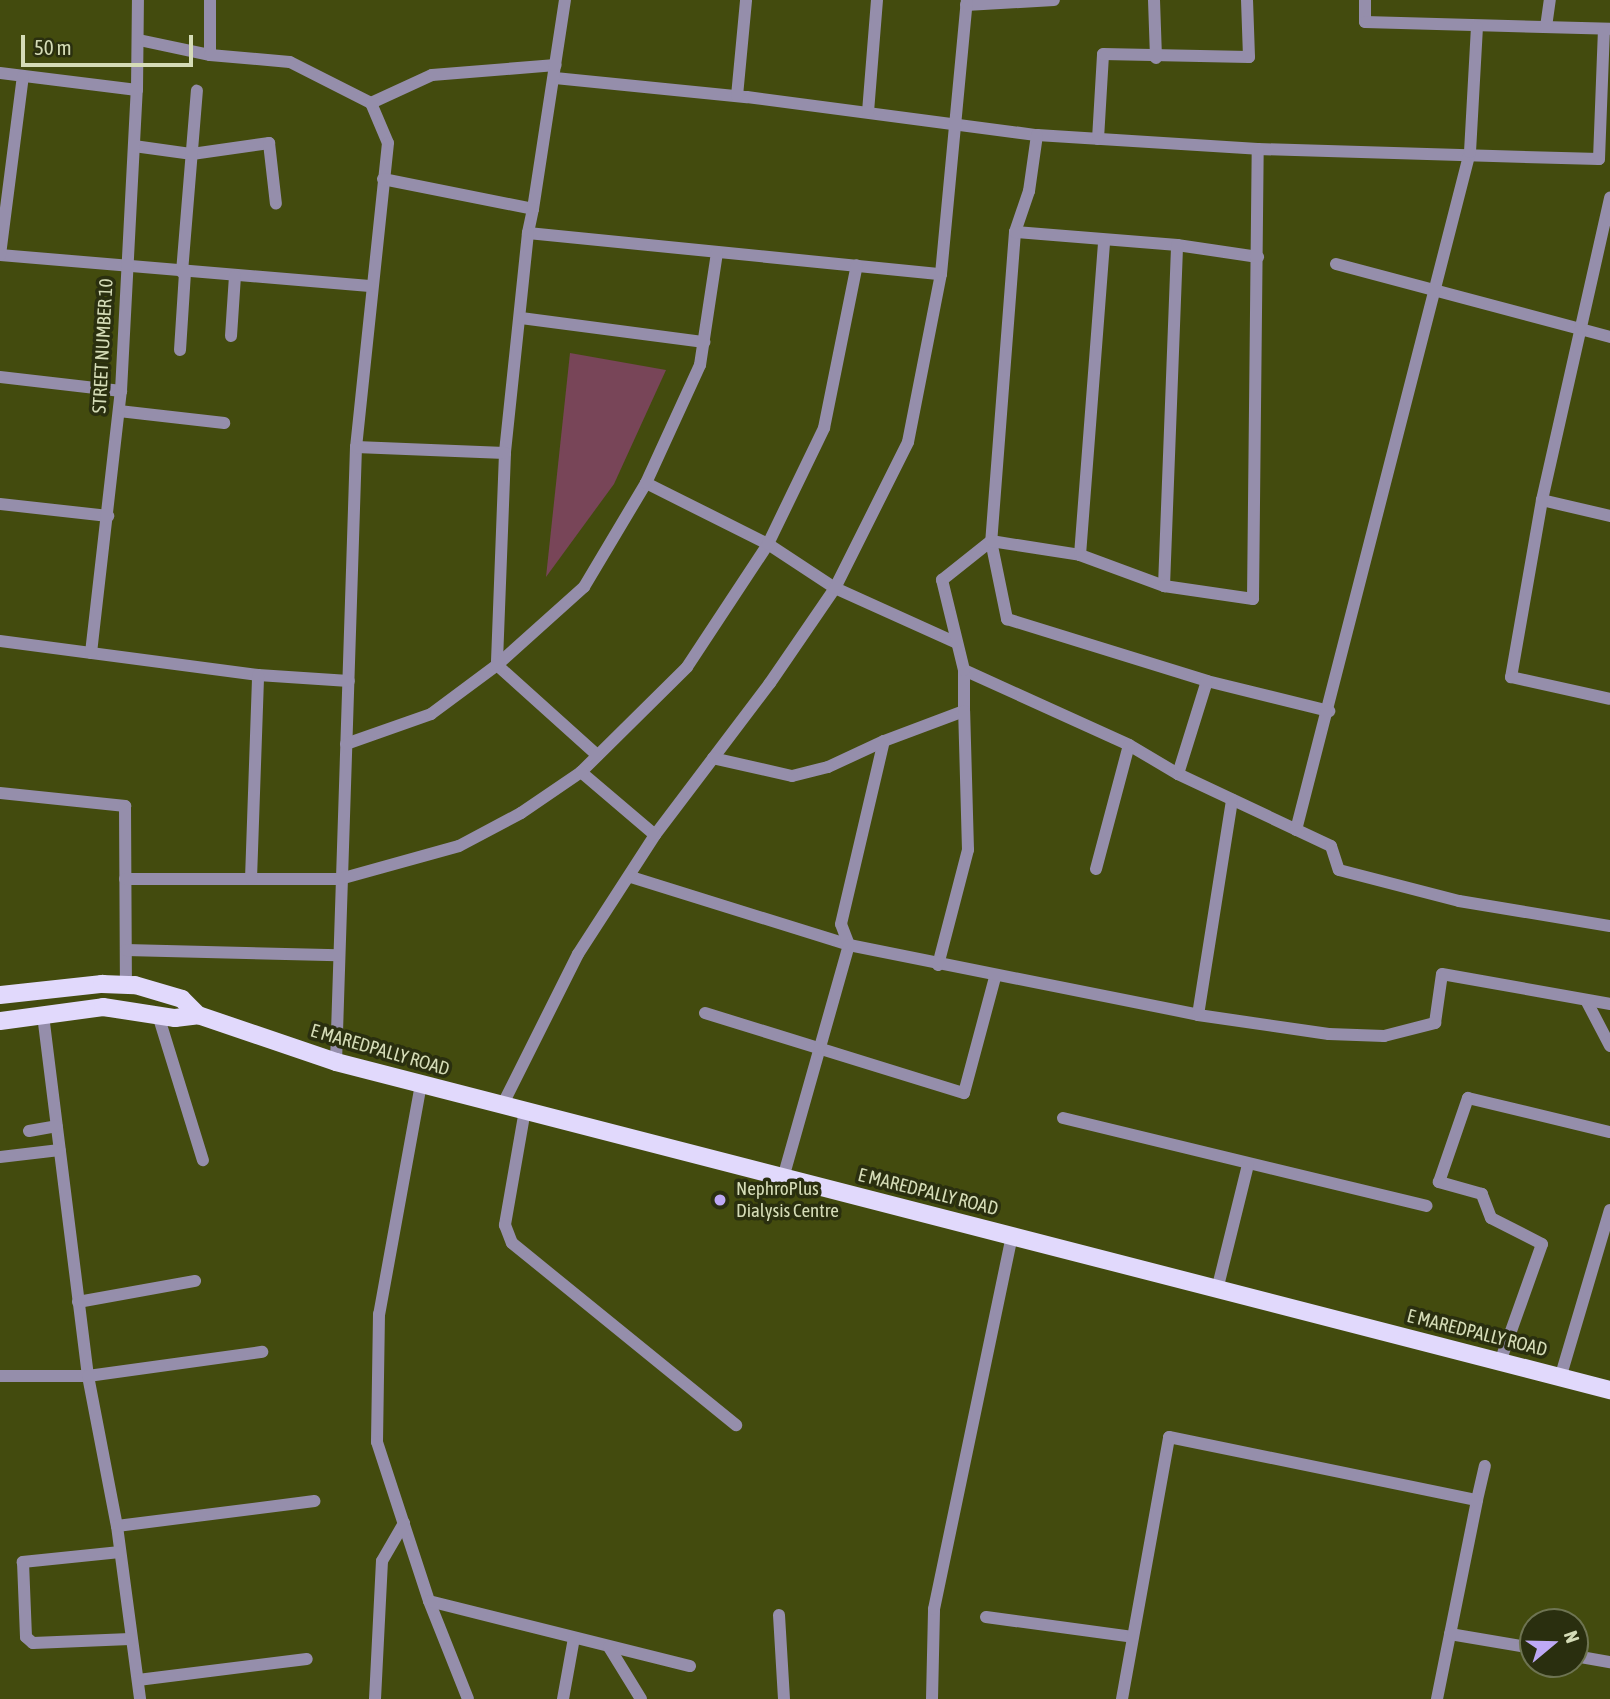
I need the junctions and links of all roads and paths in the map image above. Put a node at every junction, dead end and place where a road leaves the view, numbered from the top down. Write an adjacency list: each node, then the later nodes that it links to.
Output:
1 (138, 0): 15 (street, STREET NUMBER 10)
2 (210, 0): 16 (street)
3 (565, 0): 18 (street)
4 (746, 0): 23 (street)
5 (877, 0): 25 (street)
6 (1054, 0): 11 (street)
7 (1154, 0): 17 (street)
8 (1247, 0): 17 (street)
9 (1365, 0): 12 (street)
10 (1549, 0): 13 (street)
11 (966, 3): 26 (street)
12 (1477, 27): 13 (street); 31 (street)
13 (1546, 27): 14 (street)
14 (1607, 29): 33 (street)
15 (139, 40): 16 (street); 21 (street, STREET NUMBER 10)
16 (211, 55): 24 (street)
17 (1156, 58): 28 (street)
18 (556, 72): 23 (street); 24 (street); 37 (street)
19 (0, 73): 20 (street)
20 (23, 76): 21 (street); 43 (street)
21 (138, 90): 29 (street, STREET NUMBER 10)
22 (197, 91): 32 (street)
23 (737, 96): 25 (street)
24 (371, 103): 34 (street)
25 (868, 112): 26 (street)
26 (956, 124): 27 (street); 49 (street)
27 (1037, 135): 28 (street); 38 (street)
28 (1098, 139): 30 (street)
29 (134, 146): 32 (street); 47 (street, STREET NUMBER 10)
30 (1258, 149): 31 (street); 44 (street)
31 (1470, 152): 33 (street); 52 (street)
32 (192, 154): 36 (street); 48 (street)
33 (1605, 162)
34 (383, 179): 37 (street); 51 (street)
35 (1610, 198): 54 (street)
36 (276, 204)
37 (533, 209): 39 (street)
38 (1015, 232): 40 (street); 70 (street)
39 (528, 233): 42 (street); 53 (street)
40 (1104, 241): 41 (street); 72 (street)
41 (1177, 245): 44 (street); 73 (street)
42 (717, 252): 46 (street); 57 (street)
43 (0, 255): 47 (street)
44 (1258, 257): 73 (street)
45 (1336, 264): 52 (street)
46 (857, 265): 49 (street); 71 (street)
47 (127, 268): 48 (street); 60 (street, STREET NUMBER 10)
48 (183, 272): 50 (street); 58 (street)
49 (941, 274): 74 (street)
50 (235, 276): 51 (street); 55 (street)
51 (370, 286): 63 (street)
52 (1438, 291): 54 (street); 85 (street)
53 (521, 318): 57 (street); 64 (street)
54 (1578, 329): 56 (street); 66 (street)
55 (231, 336)
56 (1610, 337)
57 (704, 342): 65 (street)
58 (180, 350)
59 (0, 377): 60 (street)
60 (121, 391): 61 (street, STREET NUMBER 10)
61 (119, 411): 62 (street); 68 (street, STREET NUMBER 10)
62 (224, 423)
63 (356, 447): 64 (street); 81 (street)
64 (505, 453): 78 (street)
65 (646, 483): 71 (street); 78 (street)
66 (1542, 500): 69 (street); 83 (street)
67 (0, 504): 68 (street)
68 (108, 516): 77 (street, STREET NUMBER 10)
69 (1610, 516)
70 (991, 541): 72 (street); 76 (street); 82 (street)
71 (768, 544): 74 (street); 89 (street)
72 (1080, 555): 73 (street)
73 (1164, 586)
74 (835, 588): 76 (street); 90 (street)
75 (0, 641): 77 (street)
76 (957, 643): 79 (street)
77 (91, 653): 80 (street)
78 (497, 665): 87 (street); 89 (street)
79 (964, 670): 84 (street); 88 (street)
80 (258, 675): 81 (street); 100 (street)
81 (349, 681): 87 (street)
82 (1206, 681): 85 (street); 92 (street)
83 (1610, 699)
84 (964, 710): 86 (street); 106 (street)
85 (1329, 711): 95 (street)
86 (884, 741): 90 (street); 103 (street)
87 (346, 744): 101 (street)
88 (1129, 745): 92 (street); 97 (street)
89 (597, 755): 91 (street)
90 (713, 758): 96 (street)
91 (582, 772): 96 (street); 101 (street)
92 (1178, 774): 94 (street)
93 (0, 793): 99 (street)
94 (1232, 800): 95 (street); 116 (street)
95 (1296, 830): 102 (street)
96 (654, 835): 98 (street)
97 (1096, 869)
98 (631, 877): 103 (street); 122 (street)
99 (125, 879): 100 (street); 104 (street)
100 (251, 879): 101 (street)
101 (340, 879): 105 (street)
102 (1610, 926)
103 (849, 945): 106 (street); 119 (street)
104 (126, 950): 105 (street); 108 (street)
105 (338, 955): 120 (street)
106 (938, 965): 107 (street)
107 (995, 977): 116 (street); 119 (street)
108 (127, 985): 109 (main road, E MAREDPALLY ROAD); 115 (main road, E MAREDPALLY ROAD)
109 (0, 995)
110 (1587, 1000): 111 (street); 116 (street); 118 (street)
111 (1610, 1004)
112 (705, 1013): 119 (street)
113 (158, 1014): 114 (main road, E MAREDPALLY ROAD); 115 (main road, E MAREDPALLY ROAD); 130 (street)
114 (43, 1015): 117 (main road, E MAREDPALLY ROAD); 125 (street)
115 (198, 1015): 120 (main road, E MAREDPALLY ROAD)
116 (1198, 1015)
117 (0, 1021)
118 (1610, 1046)
119 (821, 1048): 132 (street)
120 (336, 1062): 121 (main road, E MAREDPALLY ROAD)
121 (421, 1084): 122 (main road, E MAREDPALLY ROAD); 149 (street)
122 (502, 1106): 123 (main road, E MAREDPALLY ROAD)
123 (525, 1110): 132 (main road, E MAREDPALLY ROAD); 145 (street)
124 (1062, 1118): 131 (street)
125 (57, 1126): 127 (street); 128 (street)
126 (1610, 1132): 140 (street)
127 (60, 1150): 128 (street); 138 (street)
128 (43, 1152): 129 (street)
129 (0, 1157)
130 (203, 1160)
131 (1248, 1165): 133 (street); 137 (street)
132 (783, 1178): 135 (main road, E MAREDPALLY ROAD)
133 (1426, 1206)
134 (1610, 1210): 141 (street)
135 (1012, 1234): 137 (main road, E MAREDPALLY ROAD); 172 (street)
136 (195, 1280): 138 (street)
137 (1217, 1290): 140 (main road, E MAREDPALLY ROAD)
138 (78, 1302): 143 (street)
139 (262, 1352): 143 (street)
140 (1500, 1362): 141 (main road, E MAREDPALLY ROAD)
141 (1561, 1375): 144 (main road, E MAREDPALLY ROAD)
142 (0, 1376): 143 (street)
143 (88, 1376): 150 (street)
144 (1610, 1390)
145 (736, 1425)
146 (1485, 1466): 147 (street)
147 (1477, 1500): 155 (street); 156 (street)
148 (314, 1501): 150 (street)
149 (404, 1523): 152 (street); 167 (street)
150 (117, 1526): 151 (street)
151 (120, 1552): 158 (street); 158 (street)
152 (429, 1601): 157 (street); 168 (street)
153 (779, 1615): 171 (street)
154 (986, 1617): 156 (street)
155 (1450, 1634): 159 (street); 174 (street)
156 (1133, 1637): 173 (street)
157 (574, 1638): 160 (street); 169 (street)
158 (130, 1639): 165 (street)
159 (1519, 1646)
160 (609, 1647): 164 (street); 170 (street)
161 (1589, 1658): 163 (street)
162 (307, 1659): 165 (street)
163 (1610, 1662)
164 (690, 1666)
165 (138, 1680): 166 (street)
166 (140, 1699)
167 (375, 1699)
168 (468, 1699)
169 (563, 1699)
170 (641, 1699)
171 (784, 1699)
172 (932, 1699)
173 (1122, 1699)
174 (1437, 1699)

